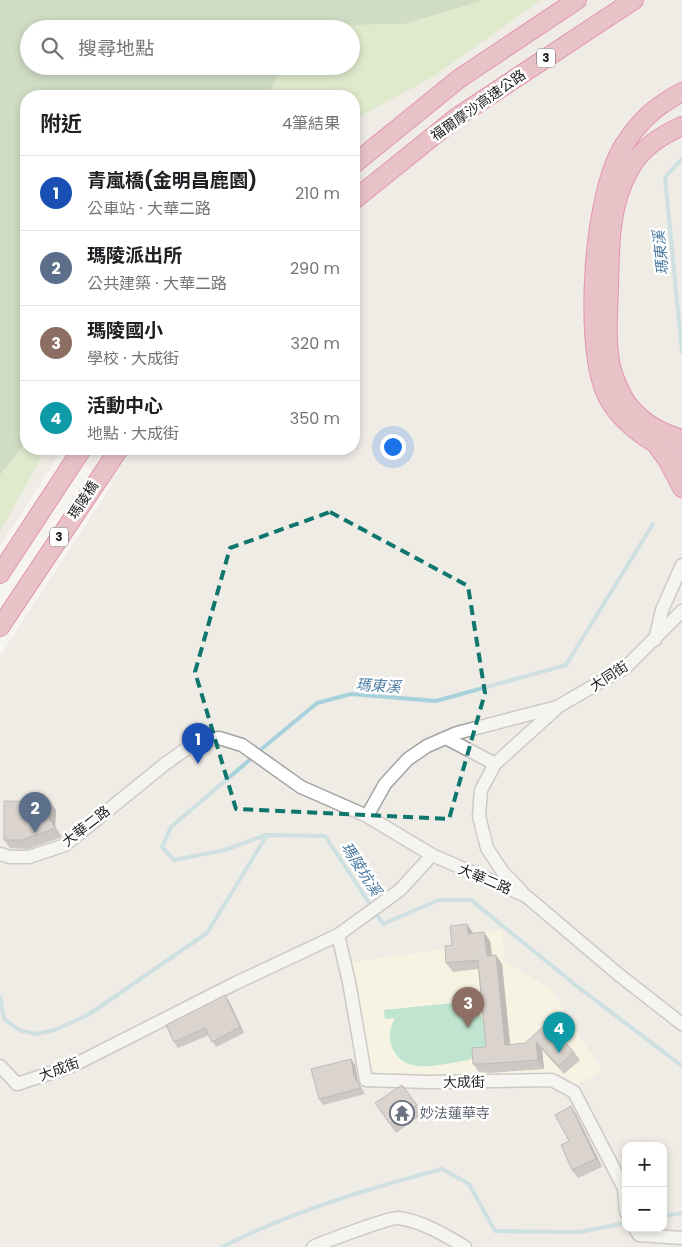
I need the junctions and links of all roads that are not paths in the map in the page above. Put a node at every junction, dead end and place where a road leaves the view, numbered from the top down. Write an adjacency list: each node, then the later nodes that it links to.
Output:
1 (577, 0): 5 (highway, 3)
2 (634, 0): 6 (highway, 福爾摩沙高速公路 / 3)
3 (682, 92): 8 (highway)
4 (682, 126): 7 (highway)
5 (360, 159)
6 (360, 195)
7 (682, 439)
8 (653, 441): 11 (highway); 12 (highway)
9 (78, 455): 14 (highway, 3)
10 (114, 455): 16 (highway, 瑪陵橋 / 3)
11 (682, 458)
12 (682, 488)
13 (682, 565): 17 (street)
14 (0, 574)
15 (682, 611): 17 (street, 大同街)
16 (0, 627)
17 (654, 641): 18 (street, 大同街)
18 (559, 706): 19 (street); 20 (street)
19 (446, 738): 20 (street); 21 (street)
20 (495, 764): 24 (street)
21 (367, 816): 22 (street, 大華二路); 23 (street, 大華二路)
22 (0, 854)
23 (432, 855): 24 (street, 大華二路); 25 (street, 大成街)
24 (526, 896): 26 (street, 大華二路)
25 (338, 935): 27 (street, 大成街); 28 (street, 大成街)
26 (682, 1024)
27 (0, 1066)
28 (623, 1187)
29 (637, 1232): 30 (street)
30 (682, 1238)
31 (313, 1247): 32 (street)
32 (465, 1247)

